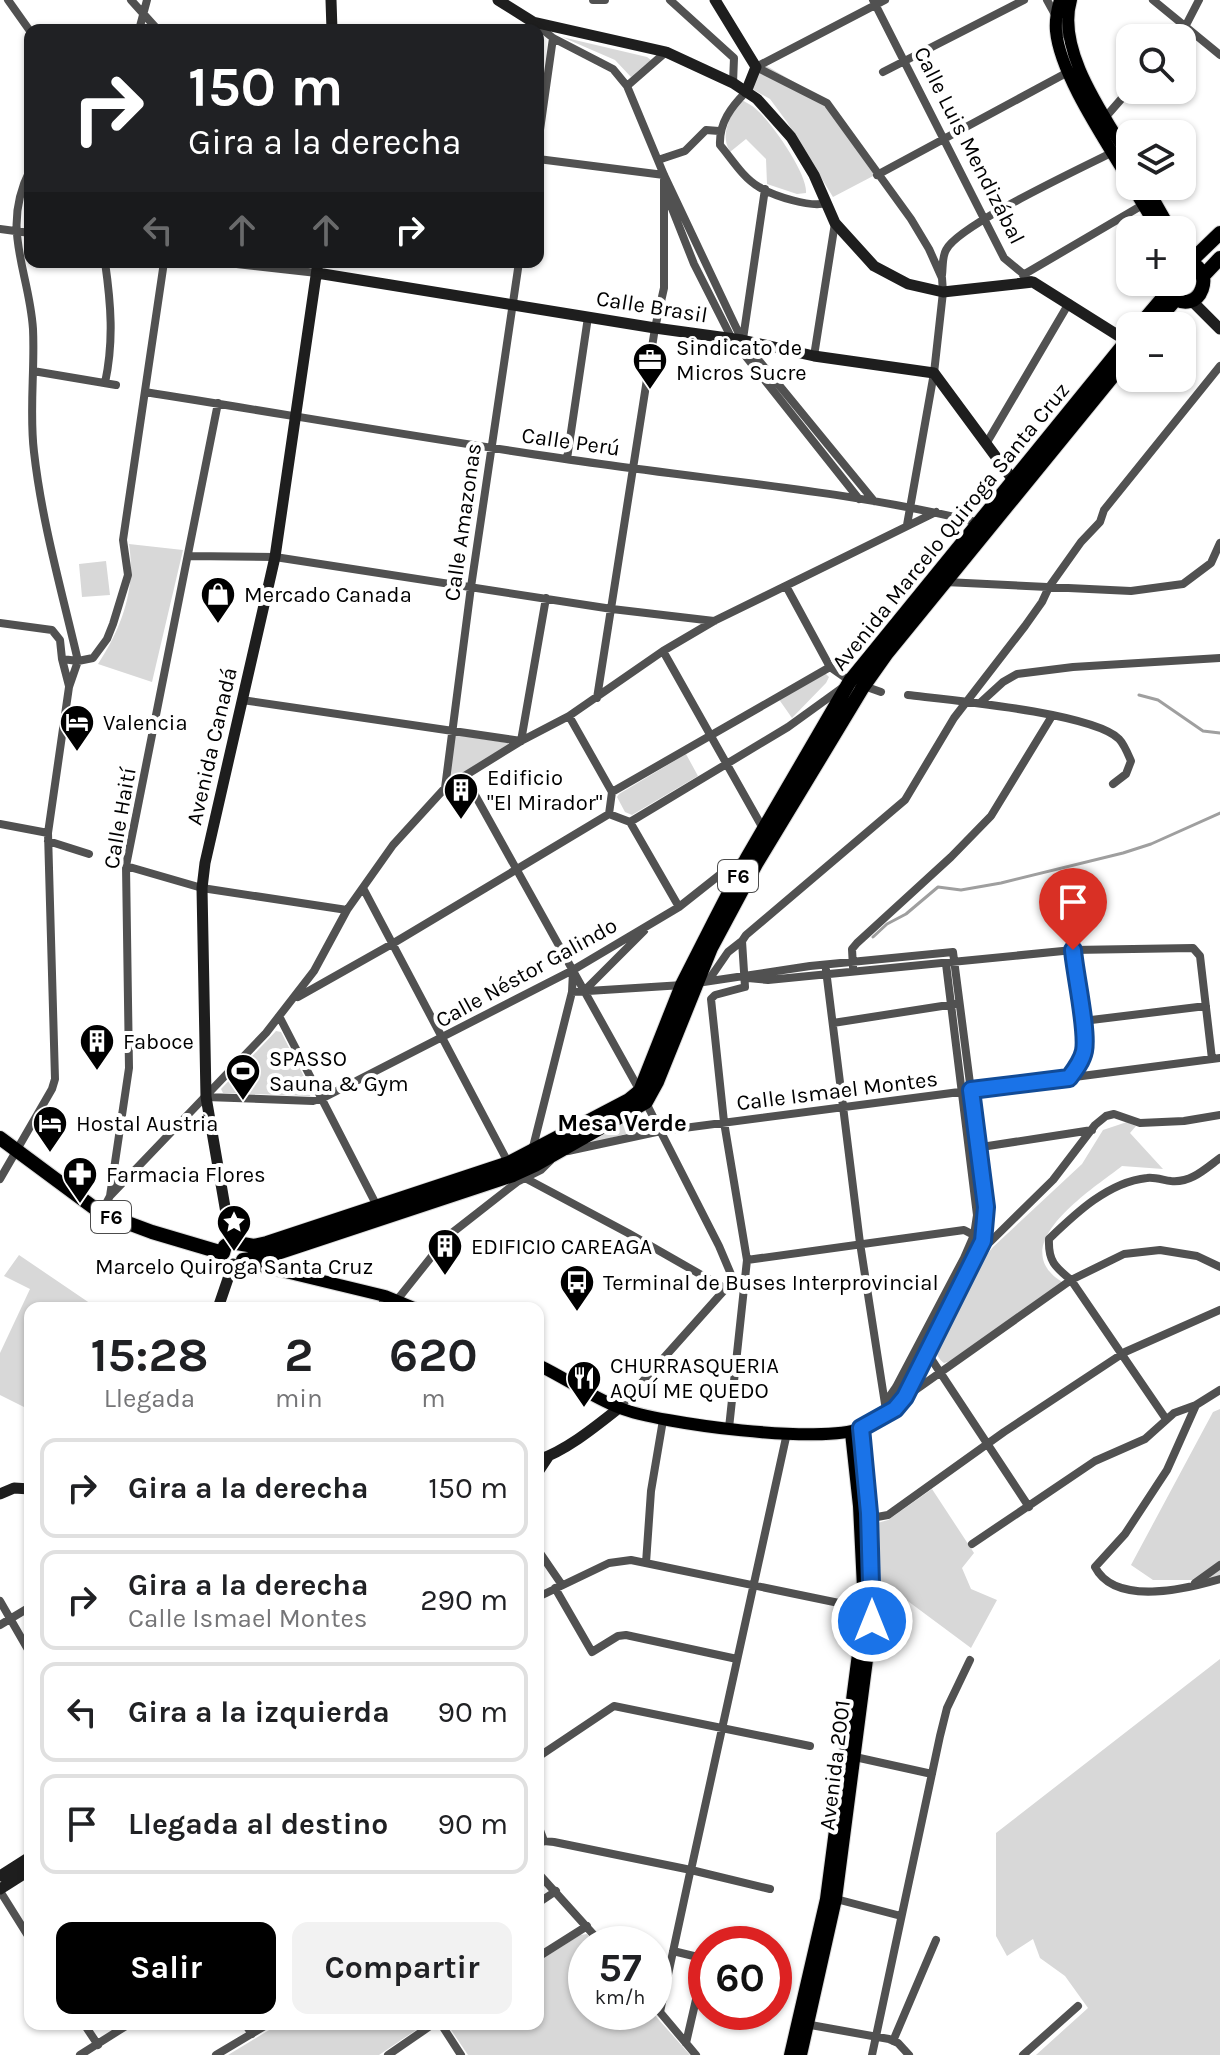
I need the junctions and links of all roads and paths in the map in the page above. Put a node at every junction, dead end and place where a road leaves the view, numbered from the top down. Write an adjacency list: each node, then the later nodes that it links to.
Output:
1 (8, 0): 21 (street)
2 (131, 0): 18 (street)
3 (147, 0): 18 (street)
4 (331, 0): 24 (street)
5 (498, 0): 20 (street)
6 (593, 0): 7 (street)
7 (605, 0)
8 (670, 0): 40 (street)
9 (715, 0): 37 (street)
10 (885, 0): 17 (street)
11 (1024, 0): 36 (street)
12 (1047, 0): 19 (street)
13 (1060, 0): 19 (main road)
14 (1071, 0): 33 (main road)
15 (1153, 0): 28 (street)
16 (1199, 0): 29 (street)
17 (874, 2): 36 (street, Calle Luis Mendizábal); 37 (street)
18 (143, 14): 22 (street); 23 (street)
19 (1056, 18): 33 (street); 38 (main road)
20 (533, 22): 25 (street); 26 (street)
21 (25, 24)
22 (140, 24)
23 (152, 24)
24 (332, 24)
25 (536, 24)
26 (542, 24)
27 (544, 24): 34 (street)
28 (1181, 24)
29 (1187, 24)
30 (544, 31): 32 (street)
31 (1196, 36): 35 (street)
32 (553, 38): 41 (street); 43 (street)
33 (1069, 39): 38 (main road)
34 (666, 52): 40 (street); 41 (street)
35 (1220, 55)
36 (904, 60): 39 (street); 47 (street, Calle Luis Mendizábal)
37 (756, 67): 42 (street); 53 (street)
38 (1074, 69): 45 (main road); 47 (street)
39 (883, 72)
40 (733, 83): 42 (street)
41 (627, 86): 51 (street)
42 (746, 92): 46 (street); 57 (street)
43 (544, 102)
44 (1117, 104): 45 (street)
45 (1102, 122): 48 (main road)
46 (719, 131): 51 (street); 55 (street)
47 (943, 137): 53 (street); 58 (street, Calle Luis Mendizábal)
48 (1116, 146)
49 (1116, 151): 58 (street)
50 (544, 160): 52 (street)
51 (658, 160): 52 (street)
52 (664, 175): 82 (street); 85 (street)
53 (877, 175): 72 (street)
54 (24, 180): 61 (street)
55 (765, 189): 57 (street); 85 (street)
56 (1141, 200): 73 (street)
57 (826, 203): 59 (street)
58 (984, 219): 72 (street); 73 (street, Calle Luis Mendizábal)
59 (835, 223): 74 (street); 86 (street)
60 (0, 229): 61 (street)
61 (13, 230): 62 (street); 89 (street)
62 (24, 232)
63 (1220, 233): 64 (highway)
64 (1196, 251)
65 (1220, 258): 71 (highway)
66 (1196, 266): 71 (highway)
67 (106, 268): 91 (street)
68 (163, 268): 93 (street)
69 (318, 268): 79 (street, Calle Brasil); 95 (street, Avenida Canadá)
70 (518, 268): 79 (street, Calle Amazonas)
71 (1204, 275): 77 (highway)
72 (942, 278): 74 (street)
73 (1028, 278): 74 (street); 78 (street, Calle Luis Mendizábal)
74 (943, 292): 90 (street)
75 (1165, 296): 80 (highway)
76 (1182, 296): 77 (highway)
77 (1194, 300): 83 (street)
78 (1069, 303): 84 (street, Calle Luis Mendizábal); 96 (street)
79 (512, 306): 81 (street, Calle Brasil); 97 (street, Calle Amazonas)
80 (1151, 312)
81 (588, 317): 82 (street, Calle Brasil); 98 (street)
82 (655, 328): 85 (street, Calle Brasil); 99 (street)
83 (1220, 329)
84 (1116, 335)
85 (737, 339): 86 (street, Calle Brasil); 101 (street); 102 (street)
86 (814, 356): 90 (street, Calle Brasil)
87 (1116, 361): 100 (highway, Avenida Marcelo Quiroga Santa Cruz / F6)
88 (1220, 366): 113 (street)
89 (33, 371): 91 (street); 121 (street)
90 (934, 373): 96 (street); 103 (street)
91 (105, 383): 92 (street)
92 (116, 385)
93 (145, 392): 94 (street, Calle Perú); 121 (street)
94 (218, 403): 95 (street, Calle Perú); 108 (street, Calle Haití)
95 (296, 417): 97 (street, Calle Perú); 109 (street, Avenida Canadá)
96 (986, 444): 100 (street)
97 (491, 448): 98 (street, Calle Perú); 112 (street, Calle Amazonas)
98 (567, 459): 99 (street, Calle Perú)
99 (634, 468): 101 (street, Calle Perú); 115 (street)
100 (1018, 486): 105 (highway, Avenida Marcelo Quiroga Santa Cruz / F6)
101 (859, 499): 102 (street, Calle Perú)
102 (874, 501): 103 (street, Calle Perú)
103 (909, 507): 104 (street, Calle Perú); 106 (street)
104 (936, 512): 105 (street, Calle Perú); 106 (street)
105 (986, 524): 110 (highway, Avenida Marcelo Quiroga Santa Cruz / F6); 123 (highway, Avenida Marcelo Quiroga Santa Cruz / F6)
106 (907, 525): 111 (street)
107 (1220, 543): 113 (street)
108 (188, 556): 109 (street); 148 (street, Calle Haití)
109 (275, 557): 112 (street); 128 (street, Avenida Canadá)
110 (944, 582): 113 (street); 123 (highway, Avenida Marcelo Quiroga Santa Cruz / F6)
111 (786, 586): 116 (street); 122 (street)
112 (471, 587): 114 (street); 133 (street, Calle Amazonas)
113 (1049, 587): 129 (street)
114 (546, 598): 115 (street); 135 (street)
115 (612, 609): 116 (street); 127 (street)
116 (714, 621): 118 (street)
117 (0, 623): 120 (street)
118 (663, 651): 127 (street); 134 (street)
119 (1220, 658): 130 (street)
120 (62, 659): 121 (street); 124 (street)
121 (78, 661): 124 (street)
122 (830, 667): 123 (street); 134 (street)
123 (857, 684): 125 (street); 136 (street); 144 (highway, Avenida Marcelo Quiroga Santa Cruz / F6)
124 (69, 687): 145 (street)
125 (881, 692)
126 (908, 695): 129 (street)
127 (597, 698): 131 (street)
128 (242, 700): 133 (street); 150 (street, Avenida Canadá)
129 (967, 702): 130 (street); 155 (street)
130 (980, 703): 132 (street)
131 (569, 716): 135 (street); 140 (street)
132 (1052, 716): 138 (street); 159 (street)
133 (452, 729): 135 (street); 139 (street, Calle Amazonas)
134 (709, 735): 136 (street); 140 (street)
135 (521, 741): 137 (street)
136 (726, 765): 142 (street); 144 (street)
137 (465, 777): 139 (street); 149 (street)
138 (1113, 784)
139 (445, 788): 151 (street)
140 (612, 792): 141 (street)
141 (609, 814): 142 (street); 149 (street)
142 (630, 822): 152 (street)
143 (0, 824): 145 (street)
144 (769, 834): 147 (highway, Avenida Marcelo Quiroga Santa Cruz / F6)
145 (48, 837): 146 (street); 186 (street)
146 (89, 854)
147 (752, 861): 152 (street, Calle Néstor Galindo); 163 (highway, Avenida Marcelo Quiroga Santa Cruz / F6)
148 (126, 866): 150 (street); 192 (street, Calle Haití)
149 (518, 870): 156 (street); 160 (street)
150 (202, 888): 153 (street); 177 (street, Avenida Canadá)
151 (363, 888): 153 (street); 156 (street)
152 (679, 907): 154 (street, Calle Néstor Galindo)
153 (347, 910): 166 (street)
154 (656, 919): 160 (street, Calle Néstor Galindo); 164 (street)
155 (742, 941): 162 (street); 163 (street)
156 (392, 944): 166 (street); 172 (street)
157 (1073, 950): 158 (street); 168 (street); 170 (street)
158 (950, 963): 159 (street); 159 (street); 167 (street)
159 (853, 967): 161 (street)
160 (573, 970): 164 (street); 165 (street); 172 (street, Calle Néstor Galindo)
161 (826, 970): 162 (street); 171 (street)
162 (743, 977): 163 (street); 181 (street)
163 (695, 983): 164 (street); 176 (highway, Avenida Marcelo Quiroga Santa Cruz / F6)
164 (584, 991): 165 (street); 176 (street)
165 (572, 992): 187 (street)
166 (293, 999): 169 (street)
167 (955, 1004): 171 (street); 175 (street)
168 (1206, 1006): 170 (street); 173 (street)
169 (279, 1016): 177 (street); 178 (street)
170 (1083, 1021): 174 (street)
171 (833, 1023): 179 (street)
172 (443, 1038): 178 (street, Calle Néstor Galindo); 190 (street)
173 (1216, 1058): 174 (street, Calle Ismael Montes)
174 (1069, 1078): 175 (street, Calle Ismael Montes)
175 (967, 1091): 179 (street, Calle Ismael Montes); 185 (street)
176 (643, 1096): 183 (street); 187 (highway, F6); 188 (highway, F6)
177 (206, 1097): 178 (street, Calle Néstor Galindo); 192 (street); 198 (street, Avenida Canadá)
178 (323, 1098): 193 (street)
179 (843, 1108): 181 (street, Calle Ismael Montes); 197 (street)
180 (1220, 1115): 182 (street)
181 (724, 1122): 183 (street, Calle Ismael Montes); 199 (street)
182 (1092, 1130): 185 (street); 196 (street)
183 (661, 1131): 188 (street, Calle Ismael Montes); 201 (street)
184 (0, 1138): 186 (highway, F6)
185 (974, 1148): 195 (street); 196 (street)
186 (15, 1150): 191 (street); 194 (highway, F6)
187 (532, 1151): 190 (highway, F6)
188 (556, 1154): 190 (highway, F6)
189 (1220, 1158): 203 (street)
190 (516, 1172): 193 (highway, F6); 204 (street); 205 (street)
191 (0, 1179)
192 (110, 1196): 194 (street)
193 (380, 1212): 198 (highway, F6); 198 (highway, F6)
194 (101, 1213): 198 (highway, F6)
195 (974, 1235): 196 (street); 197 (street); 216 (street)
196 (983, 1241): 208 (street)
197 (860, 1243): 199 (street); 216 (street)
198 (241, 1255): 205 (main road); 206 (street)
199 (747, 1260): 202 (street)
200 (1220, 1267): 203 (street)
201 (733, 1279): 202 (street); 204 (street)
202 (745, 1280): 219 (street)
203 (1071, 1280): 209 (street); 211 (street)
204 (726, 1289): 215 (street)
205 (388, 1301)
206 (221, 1302)
207 (1220, 1310): 209 (street)
208 (928, 1354): 211 (street); 213 (street)
209 (1121, 1354): 217 (street); 222 (street)
210 (544, 1368): 215 (main road)
211 (941, 1373): 213 (street); 222 (street)
212 (1220, 1390): 214 (street)
213 (905, 1397): 216 (street)
214 (1196, 1405): 217 (street); 237 (street)
215 (619, 1408): 218 (main road); 223 (street)
216 (885, 1408): 220 (street)
217 (1166, 1419): 228 (street)
218 (663, 1420): 219 (main road); 232 (street)
219 (729, 1428): 221 (main road)
220 (856, 1430): 221 (main road); 229 (main road, Avenida 2001)
221 (787, 1433): 236 (street)
222 (987, 1444): 228 (street); 229 (street)
223 (544, 1458)
224 (0, 1487): 225 (street)
225 (14, 1488): 226 (street); 227 (street)
226 (24, 1489)
227 (0, 1494)
228 (1029, 1507): 230 (street)
229 (864, 1510): 240 (main road, Avenida 2001)
230 (972, 1544)
231 (544, 1561): 235 (street)
232 (646, 1563): 235 (street); 236 (street)
233 (1220, 1565): 237 (street)
234 (1220, 1579): 237 (street)
235 (558, 1586): 238 (street); 245 (street)
236 (753, 1587): 240 (street); 245 (street)
237 (1188, 1589)
238 (544, 1594)
239 (0, 1601): 242 (street)
240 (868, 1609): 250 (main road, Avenida 2001); 273 (main road, Avenida 2001)
241 (24, 1611): 242 (street)
242 (10, 1619): 243 (street); 244 (street)
243 (0, 1625)
244 (24, 1643)
245 (737, 1659): 247 (street)
246 (970, 1660): 251 (street)
247 (722, 1729): 248 (street); 249 (street); 254 (street)
248 (810, 1746)
249 (544, 1753)
250 (855, 1757): 251 (street); 262 (main road, Avenida 2001)
251 (932, 1774): 263 (street)
252 (544, 1844): 254 (street)
253 (24, 1861): 256 (street)
254 (691, 1870): 258 (street); 268 (street)
255 (24, 1874): 259 (street)
256 (0, 1876)
257 (544, 1879): 260 (street)
258 (770, 1889)
259 (0, 1890): 265 (street)
260 (556, 1891): 261 (street); 264 (street)
261 (544, 1899)
262 (836, 1899): 263 (street); 273 (main road, Avenida 2001)
263 (901, 1916): 283 (street)
264 (587, 1926)
265 (24, 1929)
266 (568, 1938): 269 (street)
267 (936, 1940): 284 (street)
268 (673, 1951): 270 (street); 271 (street)
269 (544, 1953)
270 (672, 1955)
271 (688, 1955)
272 (1078, 2006): 296 (street)
273 (802, 2024): 283 (street); 292 (main road, Avenida 2001); 293 (main road, Avenida 2001)
274 (672, 2026): 285 (street)
275 (88, 2030): 286 (street)
276 (120, 2030): 286 (street)
277 (249, 2030): 282 (street)
278 (258, 2030): 282 (street)
279 (424, 2030): 289 (street)
280 (445, 2030): 290 (street)
281 (689, 2030): 285 (street)
282 (252, 2034): 288 (street)
283 (874, 2037): 284 (street); 294 (street)
284 (893, 2041): 295 (street)
285 (686, 2043): 291 (street)
286 (98, 2045): 287 (street)
287 (84, 2054)
288 (216, 2055)
289 (388, 2055)
290 (461, 2055)
291 (696, 2055)
292 (790, 2055)
293 (801, 2055)
294 (872, 2055)
295 (909, 2055)
296 (1023, 2055)

